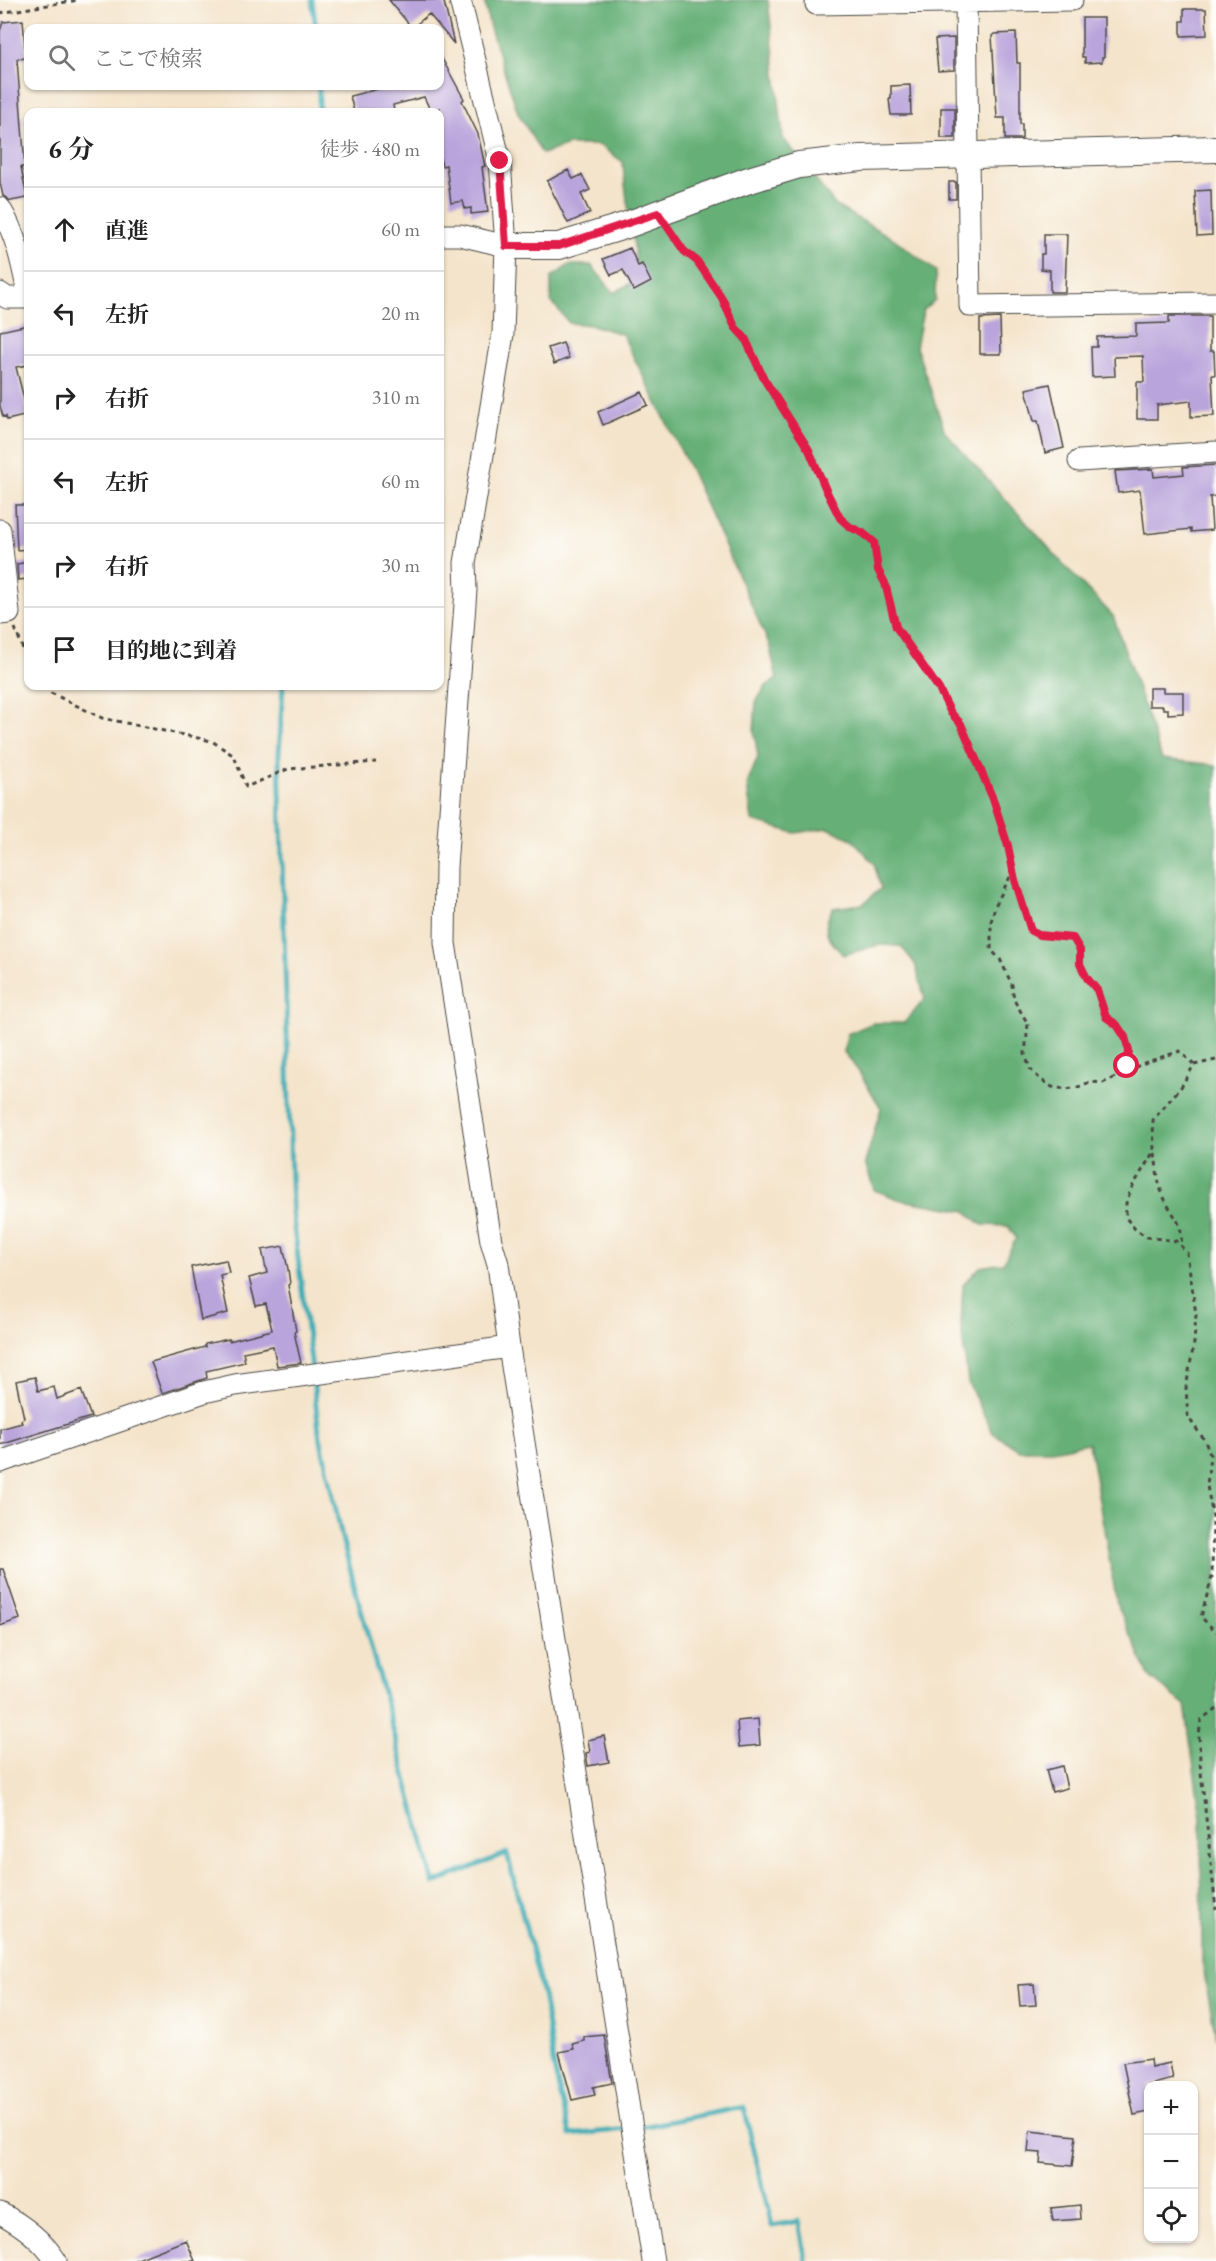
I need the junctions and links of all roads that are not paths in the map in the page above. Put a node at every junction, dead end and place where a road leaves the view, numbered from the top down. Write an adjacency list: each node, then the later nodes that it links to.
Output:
1 (459, 0): 9 (street)
2 (1072, 0): 3 (street)
3 (966, 1): 4 (street); 6 (street)
4 (816, 4)
5 (1216, 149): 6 (street)
6 (969, 155): 9 (street); 13 (street)
7 (0, 208): 10 (street)
8 (444, 235): 9 (street)
9 (506, 246): 18 (street)
10 (24, 273)
11 (0, 293): 12 (street)
12 (24, 298)
13 (1216, 303)
14 (1216, 452): 15 (street)
15 (1079, 461)
16 (0, 530): 17 (street)
17 (5, 613)
18 (509, 1347): 19 (street); 22 (street)
19 (0, 1462)
20 (0, 2213): 21 (street)
21 (56, 2261)
22 (653, 2261)

